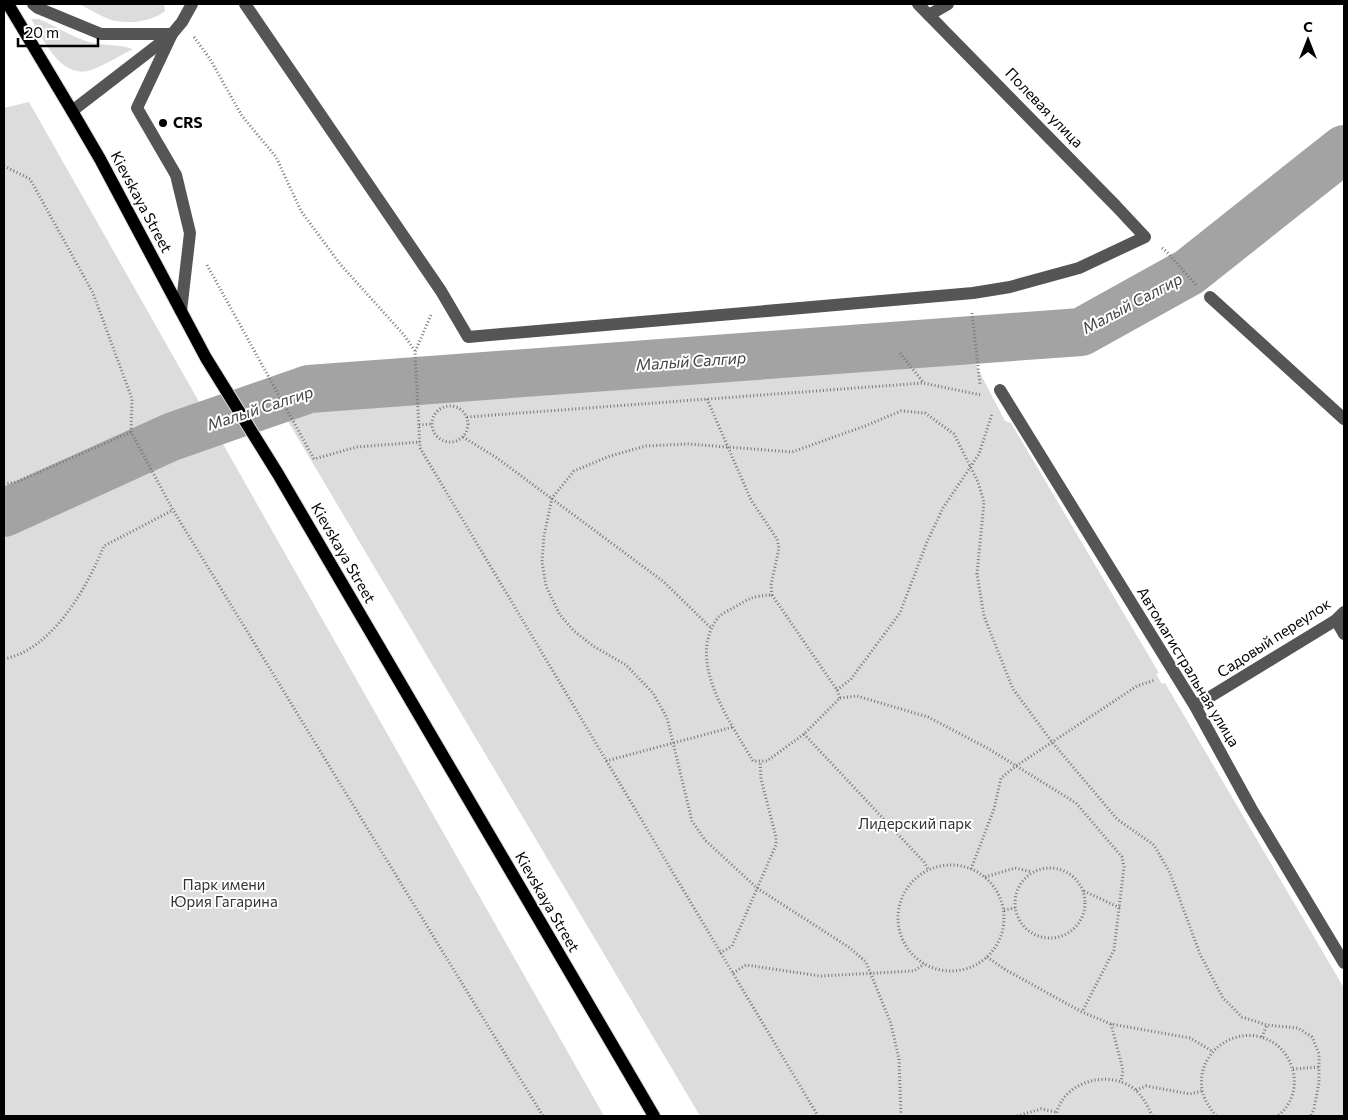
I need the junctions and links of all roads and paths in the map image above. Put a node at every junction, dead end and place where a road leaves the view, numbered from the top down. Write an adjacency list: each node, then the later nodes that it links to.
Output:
1 (8, 4): 10 (main road, Kievskaya Street)
2 (33, 4): 9 (street)
3 (192, 4): 8 (street)
4 (245, 4): 16 (street)
5 (918, 4): 7 (street, Полевая улица)
6 (948, 4): 7 (street)
7 (929, 15): 16 (street, Полевая улица)
8 (182, 22): 9 (street); 20 (path)
9 (172, 34): 10 (street); 13 (street)
10 (72, 111): 19 (main road, Kievskaya Street)
11 (4, 161): 12 (path)
12 (5, 166): 31 (path)
13 (190, 233): 19 (street); 33 (path)
14 (1166, 250): 15 (path)
15 (1197, 286)
16 (441, 291): 20 (path)
17 (1210, 297): 28 (street)
18 (972, 310): 22 (path)
19 (181, 311): 82 (main road, Kievskaya Street)
20 (416, 352): 30 (path)
21 (900, 353): 23 (path)
22 (976, 355)
23 (923, 382): 25 (path); 26 (path)
24 (1000, 390): 35 (path); 44 (street, Автомагистральная улица)
25 (982, 395)
26 (707, 399): 27 (path); 34 (path)
27 (467, 417): 29 (path); 32 (path)
28 (1344, 419)
29 (432, 424): 30 (path); 32 (path)
30 (419, 425): 33 (path)
31 (131, 432): 36 (path); 38 (path)
32 (463, 437): 37 (path)
33 (420, 442): 52 (path)
34 (729, 447): 35 (path); 37 (path); 39 (path)
35 (970, 467): 45 (path); 50 (path)
36 (4, 484)
37 (552, 498): 41 (path); 51 (path)
38 (173, 510): 43 (path); 81 (path)
39 (772, 595): 41 (path); 45 (path)
40 (1340, 616): 42 (street); 47 (street, Садовый переулок)
41 (712, 629): 48 (path)
42 (1344, 634)
43 (4, 659)
44 (1174, 674): 47 (street, Автомагистральная улица); 50 (path)
45 (837, 690): 46 (path)
46 (840, 698): 49 (path); 54 (path)
47 (1195, 706): 66 (street, Автомагистральная улица)
48 (733, 727): 51 (path); 53 (path)
49 (804, 734): 53 (path); 56 (path)
50 (1052, 742): 54 (path); 72 (path)
51 (674, 743): 52 (path); 59 (path)
52 (606, 761): 64 (path)
53 (760, 761): 59 (path)
54 (1016, 766): 55 (path); 62 (path)
55 (971, 868): 56 (path); 58 (path)
56 (928, 869): 67 (path)
57 (1033, 872): 58 (path); 60 (path); 61 (path)
58 (985, 877): 63 (path)
59 (757, 888): 64 (path); 69 (path)
60 (1084, 890): 61 (path); 62 (path)
61 (1015, 908): 63 (path)
62 (1120, 908): 70 (path)
63 (1004, 910): 65 (path)
64 (720, 952): 68 (path)
65 (987, 956): 67 (path); 70 (path)
66 (1344, 963)
67 (924, 964): 69 (path)
68 (733, 973): 69 (path); 83 (path)
69 (872, 973): 84 (path)
70 (1082, 1012): 71 (path)
71 (1111, 1024): 74 (path); 77 (path)
72 (1267, 1025): 73 (path); 75 (path)
73 (1262, 1037): 74 (path); 76 (path)
74 (1212, 1051): 79 (path)
75 (1319, 1067): 76 (path); 89 (path)
76 (1293, 1069): 88 (path)
77 (1121, 1082): 78 (path); 80 (path)
78 (1136, 1090): 79 (path); 86 (path)
79 (1202, 1091): 87 (path)
80 (1056, 1114): 85 (path)
81 (543, 1116)
82 (654, 1116)
83 (818, 1116)
84 (901, 1116)
85 (1017, 1116)
86 (1152, 1116)
87 (1216, 1116)
88 (1278, 1116)
89 (1311, 1116)

